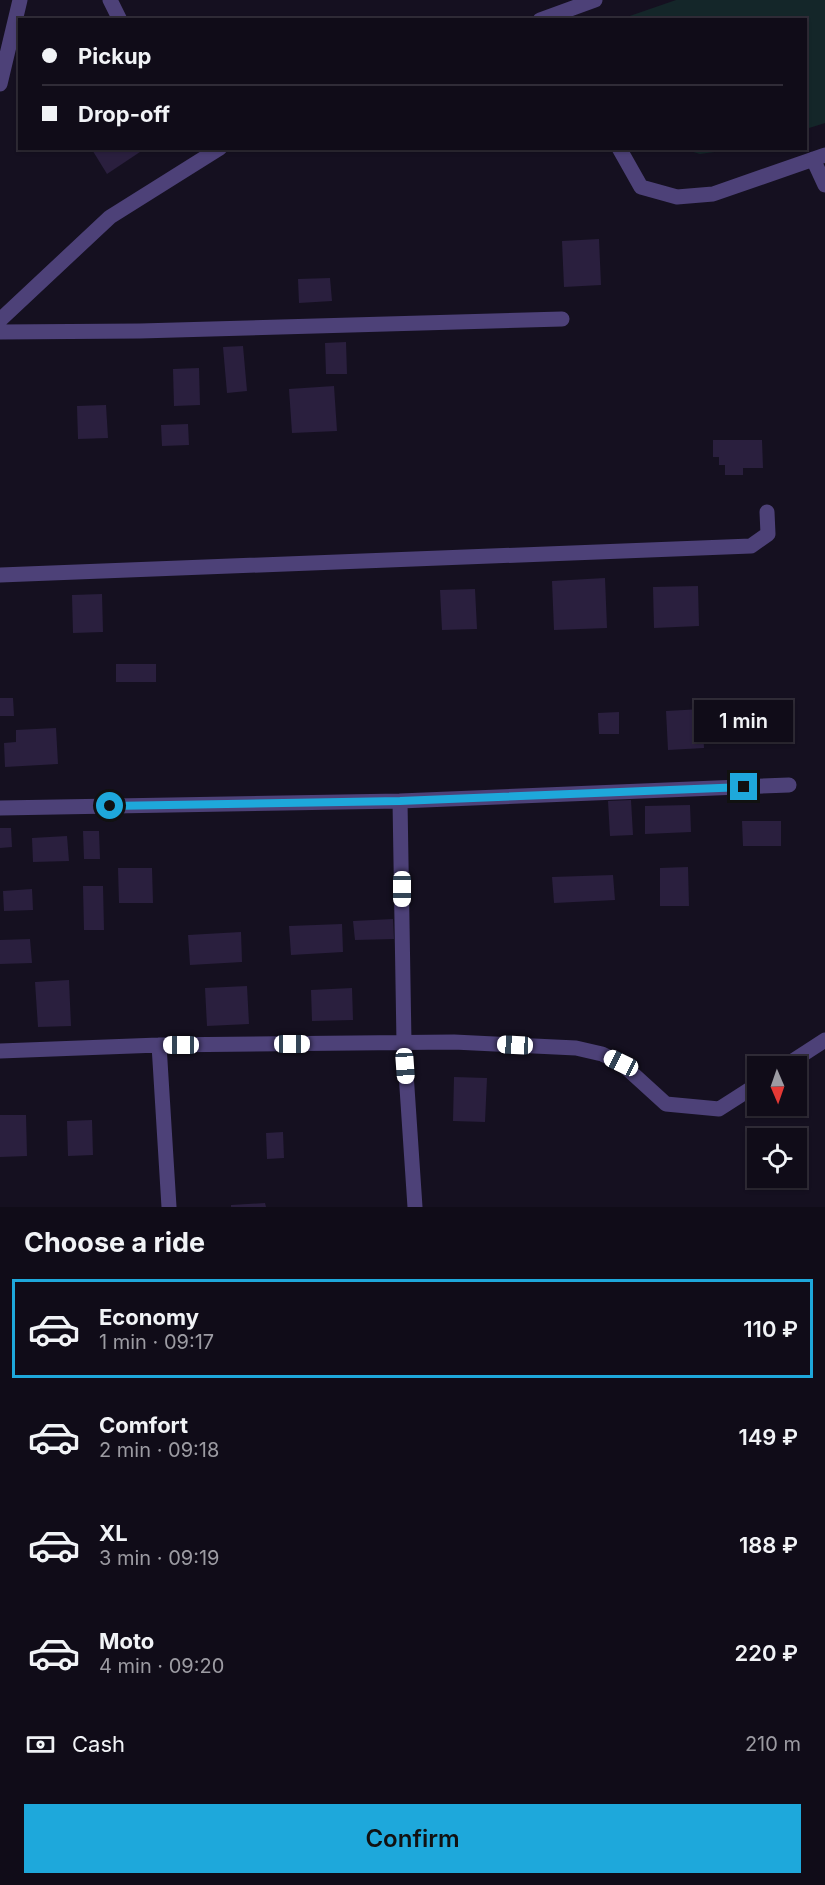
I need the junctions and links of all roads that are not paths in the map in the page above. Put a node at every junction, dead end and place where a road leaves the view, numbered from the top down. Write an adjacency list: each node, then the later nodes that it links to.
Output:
1 (20, 0): 7 (street)
2 (110, 0): 5 (street)
3 (595, 0): 4 (street)
4 (570, 10): 6 (street)
5 (119, 18)
6 (546, 18)
7 (0, 84)
8 (213, 150): 13 (street)
9 (621, 150): 10 (street)
10 (819, 157): 11 (street)
11 (825, 185)
12 (562, 319): 14 (street)
13 (0, 320)
14 (0, 332)
15 (767, 512): 16 (street)
16 (0, 575)
17 (789, 785): 18 (street)
18 (400, 801): 19 (street); 21 (street)
19 (0, 808)
20 (825, 1040): 24 (street)
21 (404, 1043): 22 (street); 25 (street); 27 (street)
22 (159, 1045): 23 (street); 26 (street)
23 (0, 1051)
24 (800, 1056)
25 (747, 1091)
26 (169, 1207)
27 (415, 1207)

